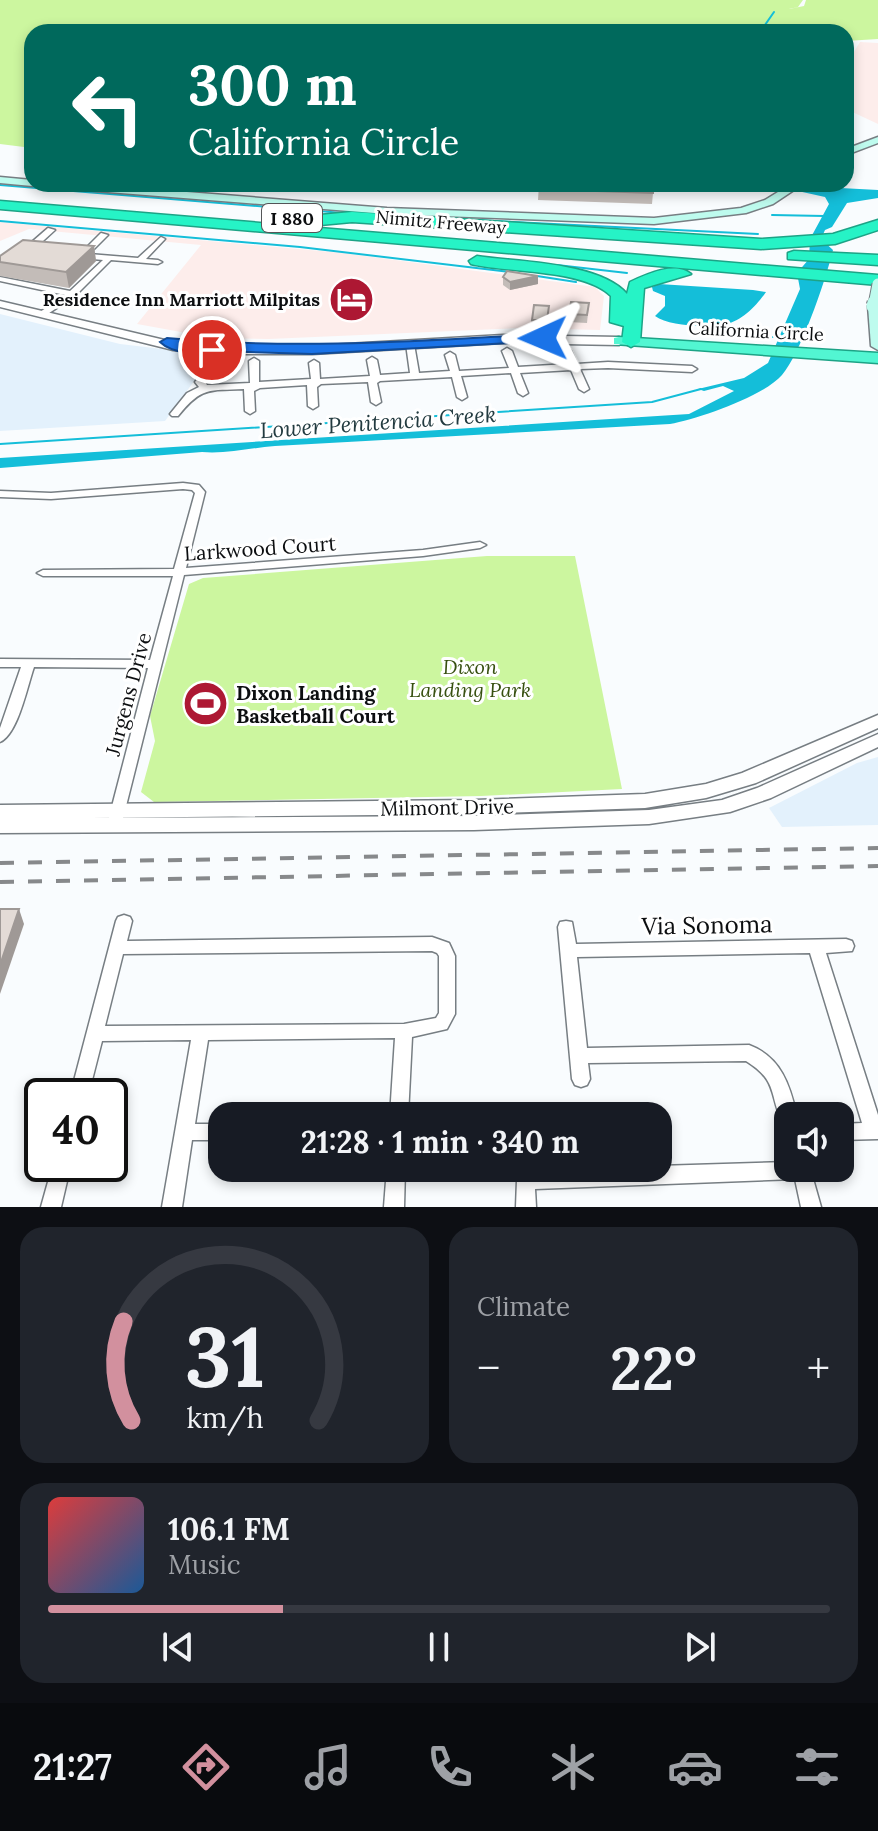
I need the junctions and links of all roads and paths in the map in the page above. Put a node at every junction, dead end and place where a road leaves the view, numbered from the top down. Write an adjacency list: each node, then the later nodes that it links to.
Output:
1 (878, 138): 2 (main road)
2 (854, 145)
3 (0, 178): 4 (main road)
4 (24, 180)
5 (165, 192): 9 (main road)
6 (184, 192): 9 (main road)
7 (779, 192): 9 (main road)
8 (0, 193): 12 (highway, Nimitz Freeway / I 880)
9 (224, 196)
10 (0, 205): 11 (highway, Nimitz Freeway / I 880)
11 (138, 216): 18 (highway); 25 (highway, Nimitz Freeway / I 880)
12 (320, 220): 13 (highway); 25 (highway, Nimitz Freeway / I 880)
13 (875, 226)
14 (51, 230): 17 (street)
15 (104, 235): 20 (street)
16 (161, 239): 23 (street)
17 (41, 251)
18 (408, 251): 25 (highway); 33 (highway)
19 (69, 254): 20 (street)
20 (82, 256): 21 (street)
21 (109, 258): 23 (street); 30 (street)
22 (878, 260): 27 (highway)
23 (139, 261): 24 (street)
24 (158, 262)
25 (779, 266): 27 (highway); 27 (highway); 33 (highway)
26 (878, 268): 27 (highway)
27 (844, 271): 29 (highway)
28 (0, 279): 30 (street)
29 (878, 284): 36 (main road, bridge)
30 (72, 294): 32 (street)
31 (0, 304): 32 (street, California Circle)
32 (43, 314): 35 (street, California Circle)
33 (625, 341): 34 (street, California Circle); 38 (highway, California Circle)
34 (410, 344): 35 (street, California Circle); 49 (street)
35 (227, 348): 52 (street)
36 (878, 349): 38 (highway, California Circle)
37 (507, 351): 47 (street)
38 (812, 351): 41 (highway, California Circle)
39 (568, 353): 45 (street)
40 (450, 355): 48 (street)
41 (878, 358)
42 (372, 360): 50 (street)
43 (254, 361): 53 (street)
44 (314, 363): 51 (street)
45 (574, 368): 46 (street); 47 (street); 54 (street)
46 (692, 369)
47 (515, 372): 48 (street); 55 (street)
48 (456, 376): 49 (street); 56 (street)
49 (415, 377): 50 (street)
50 (374, 380): 51 (street); 57 (street)
51 (314, 384): 53 (street); 58 (street)
52 (204, 388): 53 (street); 60 (street)
53 (252, 388): 59 (street)
54 (584, 389)
55 (523, 393)
56 (462, 397)
57 (376, 402)
58 (313, 406)
59 (250, 411)
60 (175, 414)
61 (0, 494): 63 (street, Jurgens Drive)
62 (480, 545): 63 (street, Larkwood Court)
63 (180, 572): 64 (street, Larkwood Court); 67 (street, Jurgens Drive)
64 (43, 573)
65 (0, 663): 66 (street)
66 (29, 663): 67 (street); 69 (street)
67 (156, 664): 72 (street, Jurgens Drive)
68 (878, 721): 72 (street, Milmont Drive)
69 (0, 737)
70 (878, 740): 72 (street, Milmont Drive)
71 (0, 812): 72 (street, Milmont Drive)
72 (116, 818): 73 (street, Milmont Drive)
73 (0, 826)
74 (124, 921): 78 (street)
75 (566, 927): 79 (street)
76 (846, 946): 77 (street, Via Sonoma)
77 (816, 947): 79 (street, Via Sonoma); 88 (street)
78 (117, 948): 80 (street); 81 (street)
79 (569, 951): 83 (street)
80 (404, 1031): 82 (street); 86 (street)
81 (95, 1034): 82 (street); 84 (street)
82 (200, 1035): 89 (street)
83 (579, 1056): 85 (street); 87 (street)
84 (84, 1078)
85 (581, 1079)
86 (400, 1102)
87 (785, 1102)
88 (876, 1131): 91 (street)
89 (184, 1132): 90 (street); 97 (street)
90 (208, 1132)
91 (854, 1132)
92 (774, 1170): 99 (street)
93 (57, 1182): 96 (street)
94 (395, 1182): 98 (street)
95 (804, 1182): 100 (street)
96 (51, 1207)
97 (172, 1207)
98 (394, 1207)
99 (526, 1207)
100 (811, 1207)

